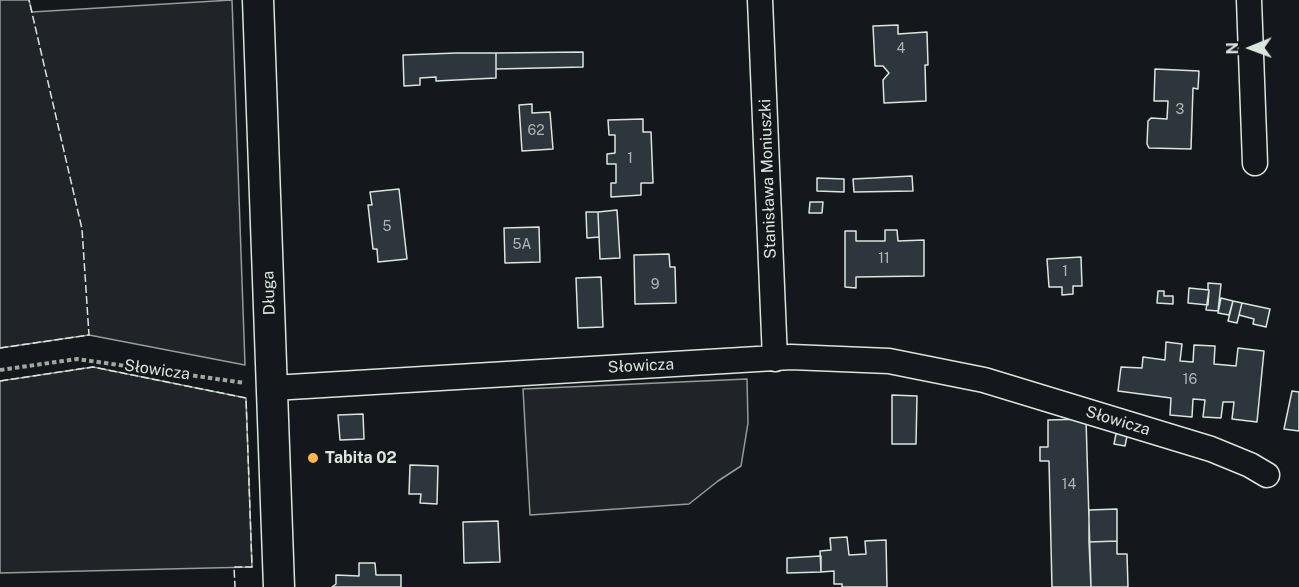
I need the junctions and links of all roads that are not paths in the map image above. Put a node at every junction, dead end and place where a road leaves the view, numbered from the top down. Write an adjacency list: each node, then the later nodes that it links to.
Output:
1 (258, 0): 6 (street, Długa)
2 (760, 0): 5 (street, Stanisława Moniuszki)
3 (1249, 0): 4 (street)
4 (1255, 163)
5 (775, 359): 6 (street, Słowicza); 7 (street, Słowicza)
6 (273, 388): 8 (street, Długa)
7 (1267, 475)
8 (279, 587)

